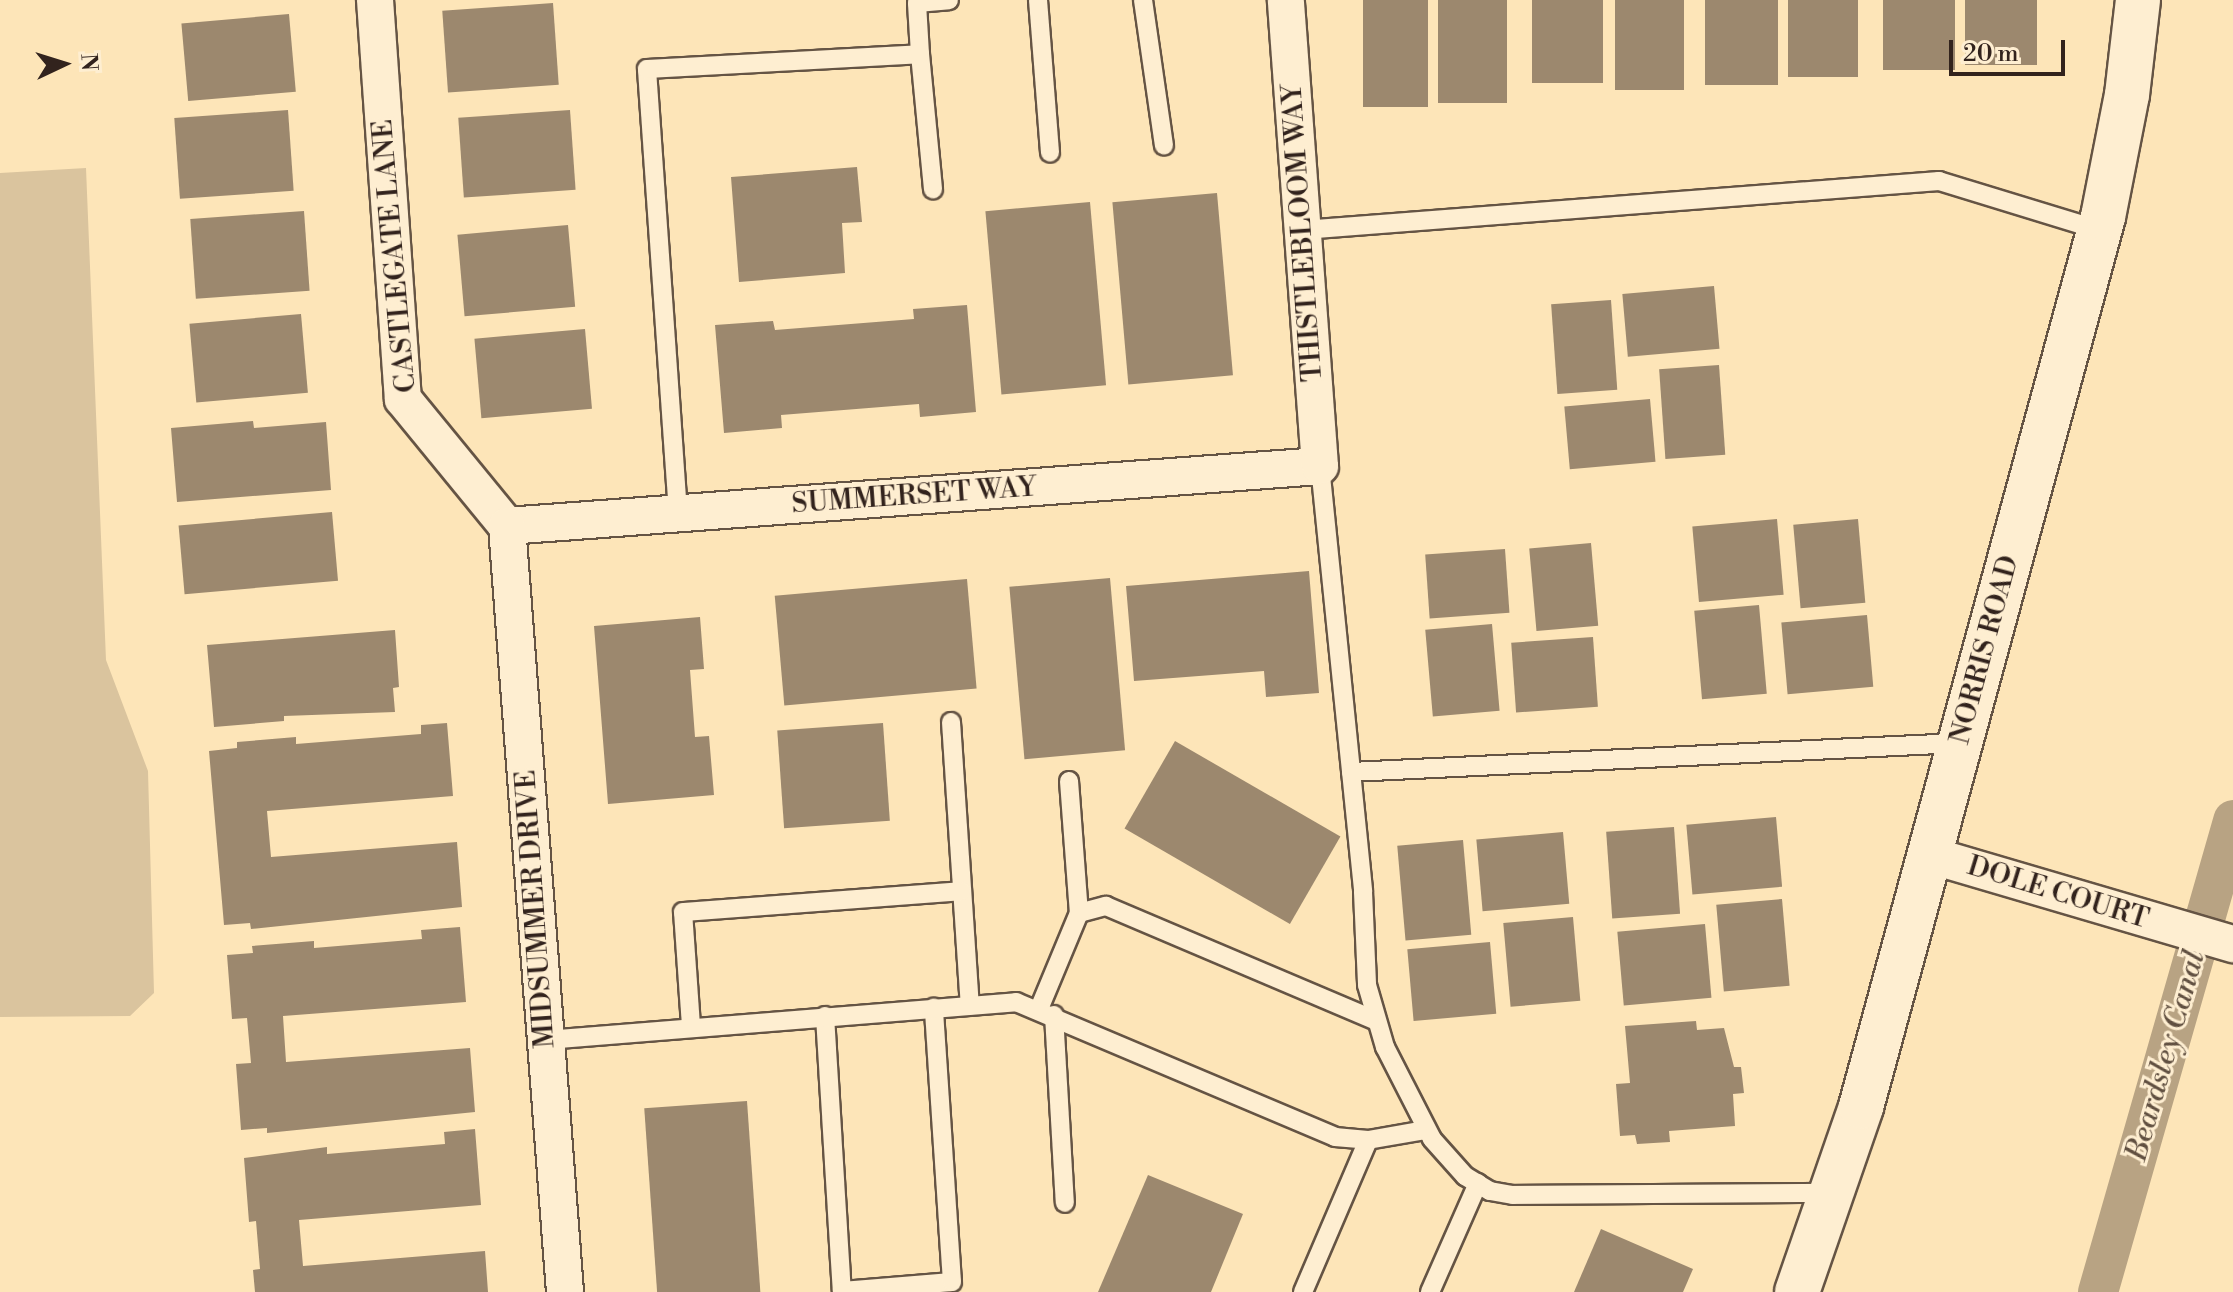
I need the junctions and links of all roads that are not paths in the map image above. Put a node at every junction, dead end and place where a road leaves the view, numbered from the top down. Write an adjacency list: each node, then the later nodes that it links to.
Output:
1 (375, 0): 15 (street, CASTLEGATE LANE)
2 (949, 0): 7 (lane)
3 (1038, 0): 9 (lane)
4 (1143, 0): 8 (lane)
5 (1286, 0): 11 (street, THISTLEBLOOM WAY)
6 (2138, 0): 12 (street, NORRIS ROAD)
7 (920, 54): 10 (lane); 14 (lane)
8 (1164, 145)
9 (1050, 153)
10 (933, 189)
11 (1303, 230): 12 (lane); 13 (street, THISTLEBLOOM WAY)
12 (2099, 230): 17 (street, NORRIS ROAD)
13 (1320, 466): 14 (street, SUMMERSET WAY); 18 (lane)
14 (678, 513): 15 (street, SUMMERSET WAY)
15 (507, 526): 30 (street, MIDSUMMER DRIVE)
16 (951, 722): 21 (lane)
17 (1959, 743): 18 (lane); 20 (street, NORRIS ROAD)
18 (1351, 772): 28 (lane)
19 (1069, 781): 22 (lane)
20 (1930, 855): 23 (street, DOLE COURT); 34 (street, NORRIS ROAD)
21 (961, 891): 24 (lane); 29 (lane)
22 (1079, 913): 26 (lane); 28 (lane)
23 (2233, 944)
24 (970, 1005): 25 (lane); 26 (lane)
25 (934, 1008): 27 (lane); 36 (lane)
26 (1046, 1012): 32 (lane); 35 (lane)
27 (825, 1016): 29 (lane); 38 (lane)
28 (1375, 1020): 31 (lane)
29 (691, 1026): 30 (lane)
30 (546, 1040): 37 (street, MIDSUMMER DRIVE)
31 (1426, 1130): 32 (lane); 33 (lane)
32 (1368, 1140): 39 (lane)
33 (1478, 1183): 34 (lane); 40 (lane)
34 (1834, 1193): 41 (street, NORRIS ROAD)
35 (1065, 1203)
36 (953, 1287): 38 (lane)
37 (565, 1292)
38 (842, 1292)
39 (1303, 1292)
40 (1430, 1292)
41 (1797, 1292)

